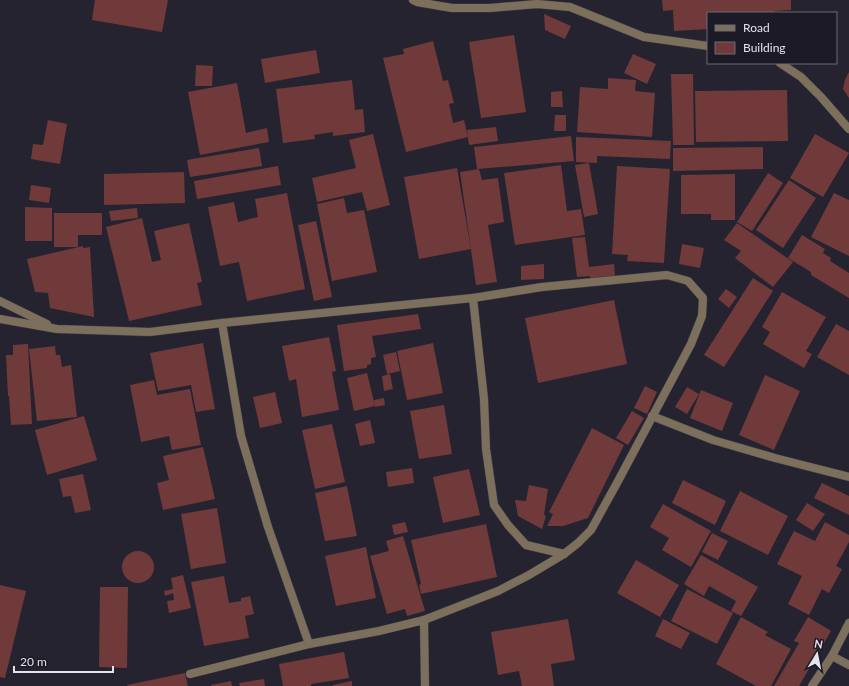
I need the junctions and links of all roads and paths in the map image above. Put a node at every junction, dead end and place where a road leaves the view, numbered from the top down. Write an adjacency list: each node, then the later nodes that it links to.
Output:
1 (413, 0): 2 (street)
2 (707, 46)
3 (782, 64): 4 (street)
4 (849, 129)
5 (473, 298): 8 (street); 10 (street); 12 (street)
6 (0, 301): 9 (street)
7 (0, 319): 9 (street)
8 (222, 324): 9 (street); 15 (street)
9 (57, 329)
10 (652, 416): 11 (street); 12 (street)
11 (849, 477)
12 (564, 554): 13 (street)
13 (424, 620): 15 (street); 19 (street)
14 (849, 623): 16 (street)
15 (309, 644): 18 (street)
16 (832, 656): 17 (street); 20 (street)
17 (849, 665)
18 (190, 674)
19 (425, 686)
20 (812, 686)

